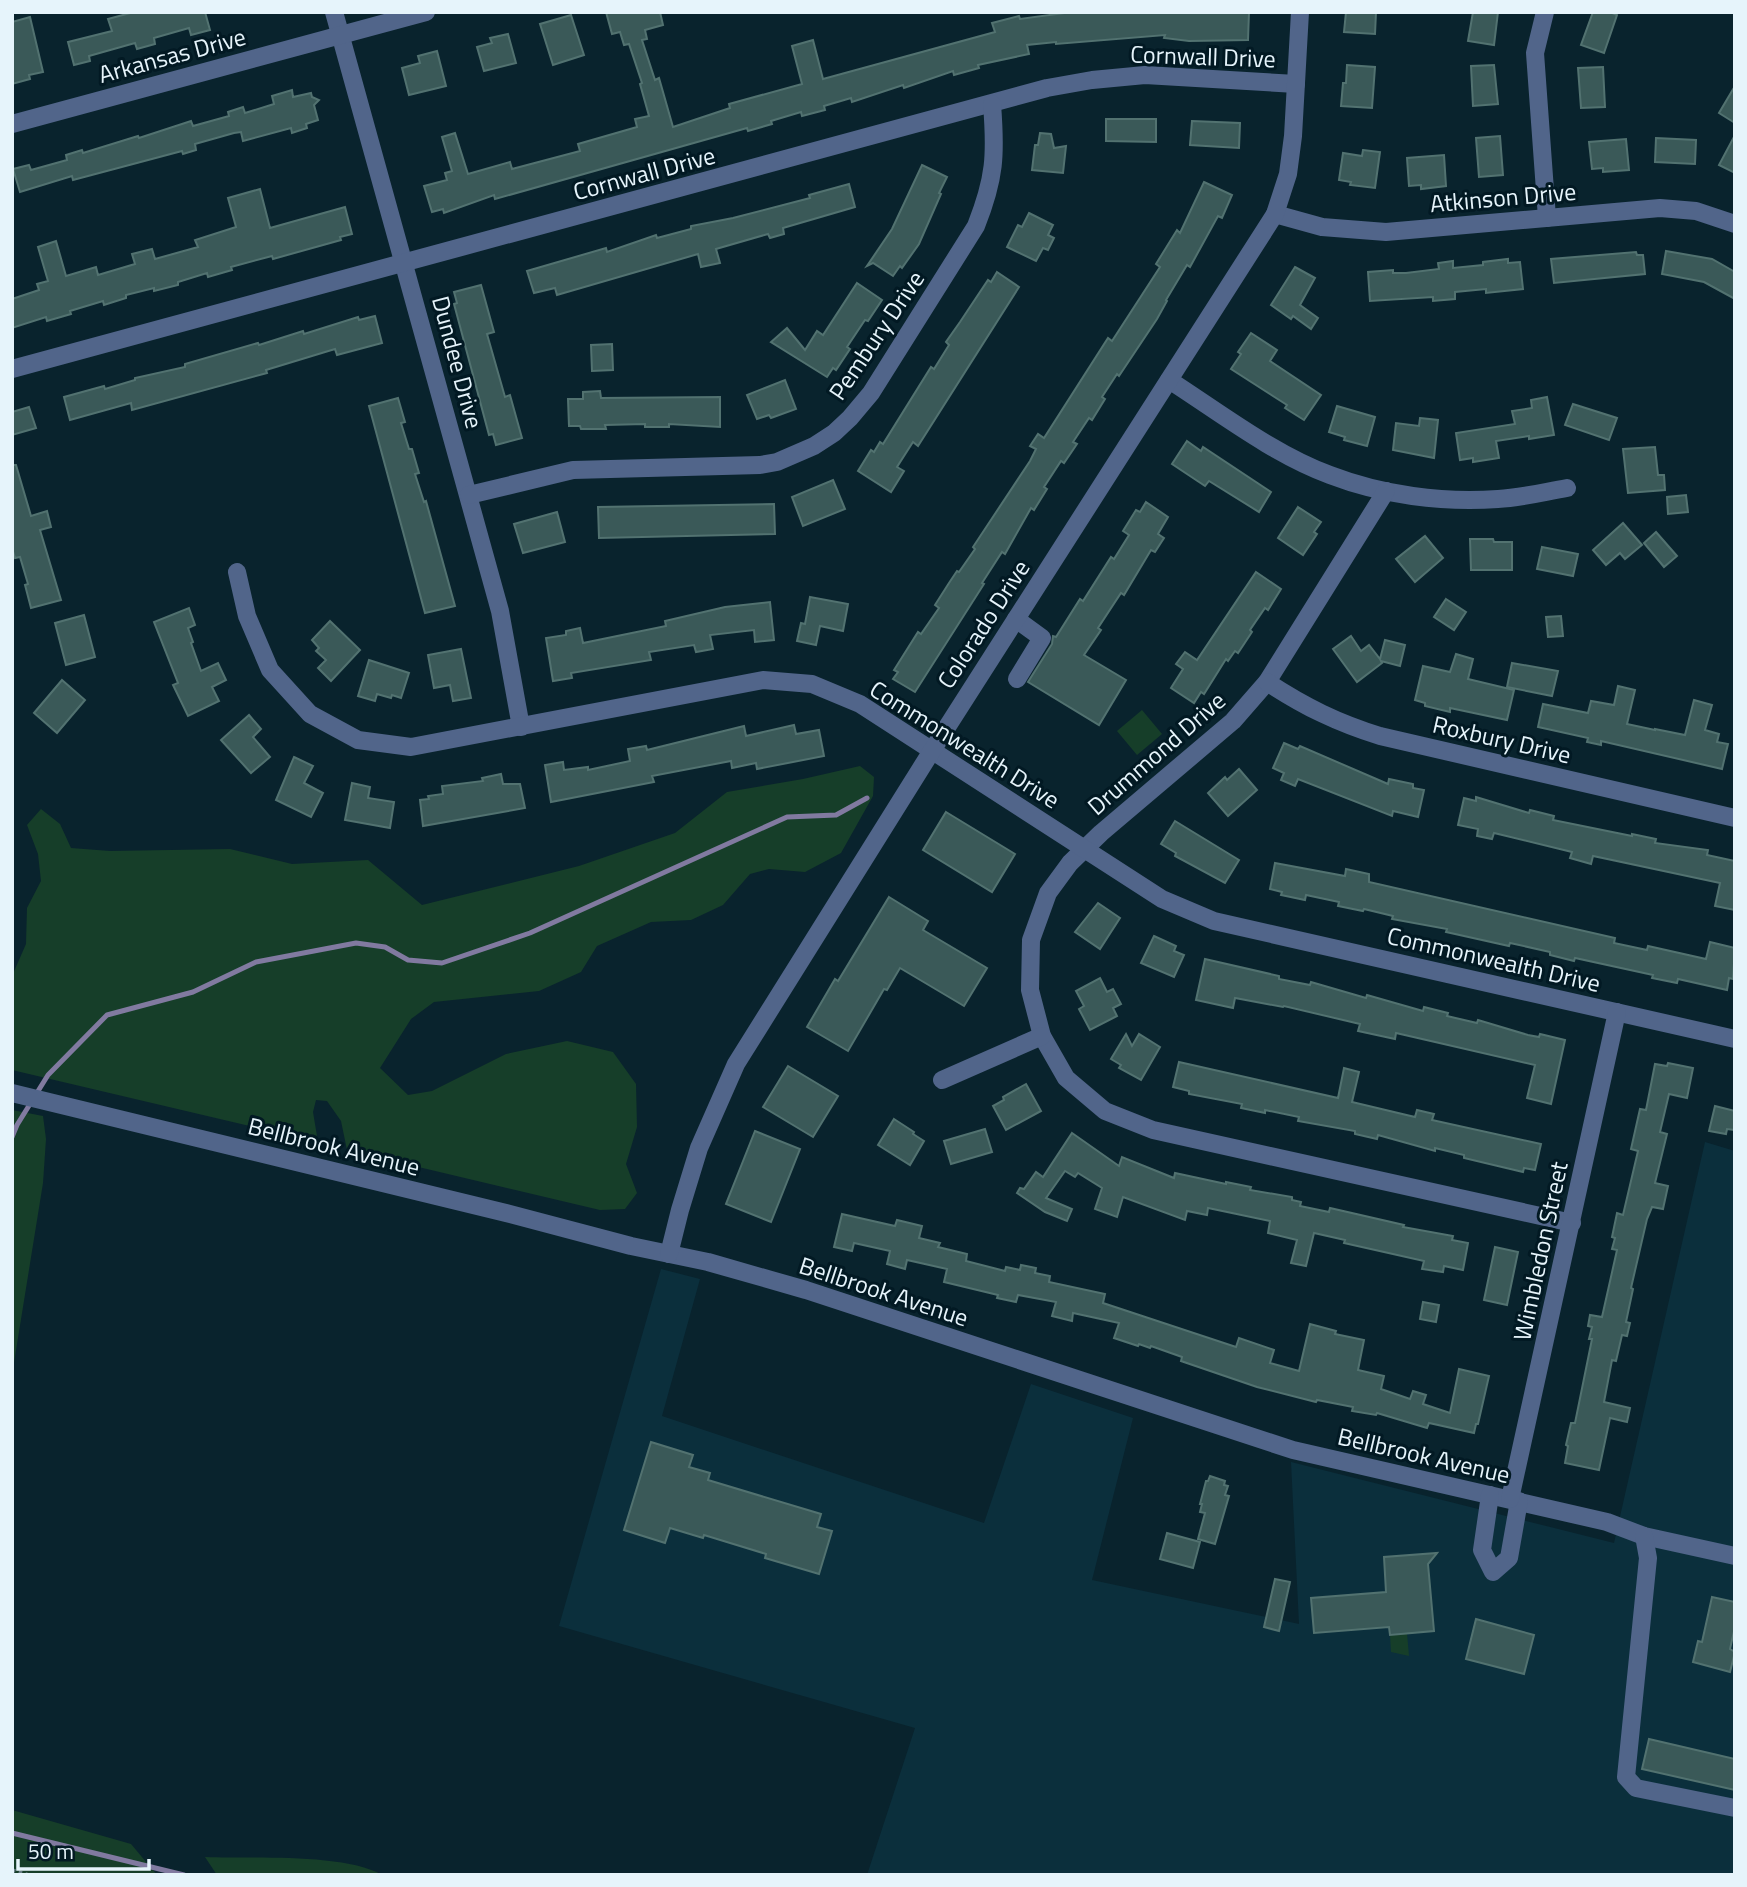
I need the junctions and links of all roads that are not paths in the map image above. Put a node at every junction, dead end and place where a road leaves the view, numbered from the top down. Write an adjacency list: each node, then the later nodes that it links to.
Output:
1 (334, 12): 5 (street, Dundee Drive)
2 (426, 12): 5 (street, Arkansas Drive)
3 (1300, 12): 6 (street, Colorado Drive)
4 (1545, 12): 10 (street)
5 (341, 35): 8 (street, Arkansas Drive); 12 (street, Dundee Drive)
6 (1296, 84): 7 (street, Cornwall Drive); 9 (street, Colorado Drive)
7 (992, 104): 12 (street, Cornwall Drive); 17 (street, Pembury Drive)
8 (12, 124)
9 (1275, 214): 10 (street, Atkinson Drive); 14 (street, Colorado Drive)
10 (1547, 218): 11 (street, Atkinson Drive)
11 (1735, 223)
12 (405, 262): 13 (street, Cornwall Drive); 17 (street, Dundee Drive)
13 (12, 369)
14 (1168, 380): 16 (street); 19 (street, Colorado Drive)
15 (1567, 488): 16 (street)
16 (1386, 491): 21 (street, Drummond Drive)
17 (469, 495): 22 (street, Dundee Drive)
18 (237, 572): 22 (street, Commonwealth Drive)
19 (1016, 618): 20 (street); 23 (street, Colorado Drive)
20 (1017, 679)
21 (1268, 682): 24 (street, Roxbury Drive); 25 (street, Drummond Drive)
22 (522, 727): 23 (street, Commonwealth Drive)
23 (933, 749): 25 (street, Commonwealth Drive); 32 (street, Colorado Drive)
24 (1735, 818)
25 (1083, 849): 26 (street, Commonwealth Drive); 27 (street, Drummond Drive)
26 (1617, 1012): 28 (street, Commonwealth Drive); 31 (street, Wimbledon Street)
27 (1042, 1036): 29 (street); 31 (street, Drummond Drive)
28 (1735, 1039)
29 (942, 1080)
30 (13, 1093): 32 (street, Bellbrook Avenue)
31 (1572, 1223): 34 (street, Wimbledon Street)
32 (669, 1254): 33 (street, Bellbrook Avenue)
33 (1490, 1495): 34 (street, Bellbrook Avenue); 34 (street, Wimbledon Street)
34 (1514, 1500): 35 (street, Bellbrook Avenue)
35 (1644, 1536): 36 (street, Bellbrook Avenue); 37 (street)
36 (1735, 1556)
37 (1735, 1808)

